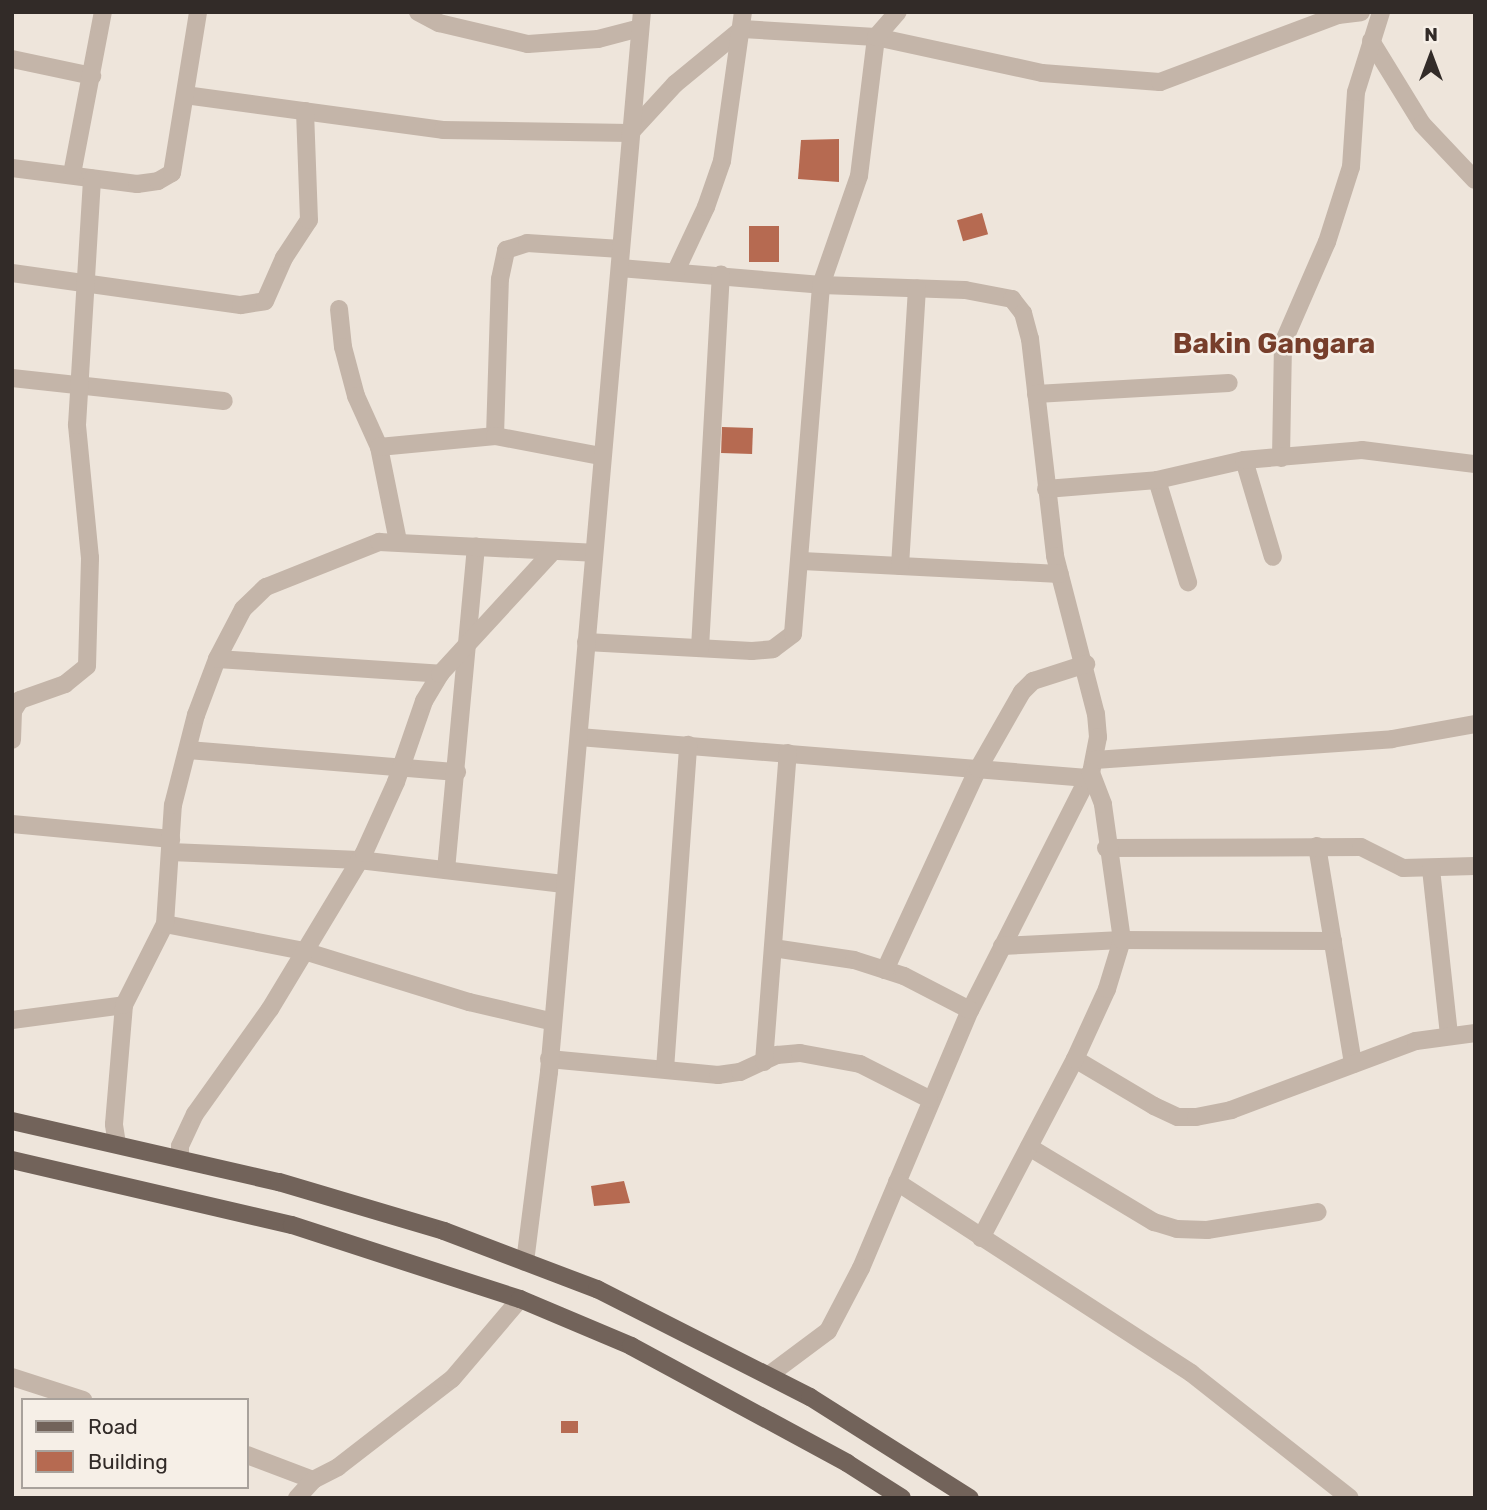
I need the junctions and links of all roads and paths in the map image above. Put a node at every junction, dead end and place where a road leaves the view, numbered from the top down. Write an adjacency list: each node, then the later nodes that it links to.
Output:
1 (103, 12): 12 (street)
2 (198, 12): 13 (street)
3 (418, 12): 7 (street)
4 (898, 12): 9 (street)
5 (1360, 12): 9 (street)
6 (1381, 12): 10 (street)
7 (641, 20): 15 (street)
8 (743, 21): 9 (street); 15 (street); 22 (street)
9 (876, 37): 26 (street)
10 (1370, 41): 19 (street); 37 (street)
11 (12, 59): 12 (street)
12 (92, 76): 17 (street)
13 (185, 95): 14 (street); 18 (street)
14 (305, 111): 15 (street); 25 (street)
15 (629, 133): 20 (street)
16 (12, 168): 17 (street)
17 (72, 174): 18 (street)
18 (92, 178): 25 (street)
19 (1475, 180)
20 (621, 250): 21 (street); 34 (street)
21 (620, 268): 22 (street); 36 (street)
22 (676, 271): 24 (street)
23 (12, 273): 25 (street)
24 (721, 275): 26 (street); 53 (street)
25 (84, 283): 31 (street)
26 (821, 285): 27 (street); 47 (street)
27 (917, 289): 32 (street); 48 (street)
28 (339, 310): 35 (street)
29 (12, 378): 31 (street)
30 (1230, 383): 32 (street)
31 (79, 386): 33 (street); 59 (street)
32 (1036, 394): 41 (street)
33 (224, 401)
34 (495, 436): 35 (street); 36 (street)
35 (379, 447): 42 (street)
36 (601, 456): 45 (street)
37 (1281, 458): 38 (street); 39 (street)
38 (1244, 460): 40 (street); 46 (street)
39 (1475, 464)
40 (1157, 480): 41 (street); 50 (street)
41 (1046, 489): 49 (street)
42 (398, 541): 43 (street); 54 (street)
43 (476, 546): 44 (street); 52 (street)
44 (552, 552): 45 (street); 52 (street)
45 (593, 553): 51 (street)
46 (1273, 557)
47 (802, 561): 48 (street); 53 (street)
48 (900, 566): 49 (street)
49 (1060, 574): 55 (street)
50 (1188, 582)
51 (586, 642): 53 (street); 58 (street)
52 (466, 644): 56 (street); 66 (street)
53 (700, 648)
54 (217, 659): 56 (street); 61 (street)
55 (1086, 664): 64 (street); 65 (street)
56 (440, 674): 63 (street)
57 (1475, 724): 65 (street)
58 (579, 737): 60 (street); 75 (street)
59 (12, 740)
60 (688, 745): 62 (street); 93 (street)
61 (188, 750): 63 (street); 68 (street)
62 (788, 754): 64 (street); 80 (street)
63 (401, 768): 66 (street); 71 (street)
64 (978, 769): 65 (street); 82 (street)
65 (1091, 770): 70 (street); 79 (street)
66 (457, 772): 74 (street)
67 (12, 824): 68 (street)
68 (170, 845): 71 (street); 76 (street)
69 (1317, 846): 70 (street); 73 (street); 78 (street)
70 (1106, 848): 77 (street)
71 (359, 860): 74 (street); 81 (street)
72 (1475, 866): 73 (street)
73 (1431, 869): 88 (street)
74 (446, 870): 75 (street)
75 (564, 884): 86 (street)
76 (165, 924): 81 (street); 83 (street)
77 (1122, 940): 78 (street); 79 (street); 90 (street)
78 (1333, 941): 92 (street)
79 (1002, 946): 84 (street)
80 (773, 948): 82 (street); 91 (street)
81 (304, 951): 86 (street); 98 (street)
82 (885, 970): 84 (street)
83 (124, 1005): 85 (street); 96 (street)
84 (970, 1010): 94 (street)
85 (12, 1020)
86 (550, 1021): 89 (street)
87 (1475, 1033): 88 (street)
88 (1449, 1036): 92 (street)
89 (550, 1059): 93 (street); 103 (street)
90 (1075, 1059): 92 (street); 97 (street)
91 (764, 1062): 93 (street); 94 (street)
92 (1353, 1064)
93 (665, 1069)
94 (929, 1099): 100 (street)
95 (12, 1121): 96 (main road)
96 (117, 1144): 98 (main road)
97 (1029, 1147): 101 (street); 102 (street)
98 (180, 1159): 103 (main road)
99 (12, 1160): 104 (main road)
100 (897, 1182): 102 (street); 105 (street)
101 (1318, 1212)
102 (981, 1238): 113 (street)
103 (525, 1262): 105 (main road)
104 (520, 1299): 109 (street); 110 (main road)
105 (769, 1375): 112 (main road)
106 (12, 1377): 107 (street)
107 (77, 1398)
108 (248, 1455): 109 (street)
109 (313, 1480): 111 (street)
110 (900, 1497)
111 (298, 1498)
112 (970, 1498)
113 (1350, 1498)

